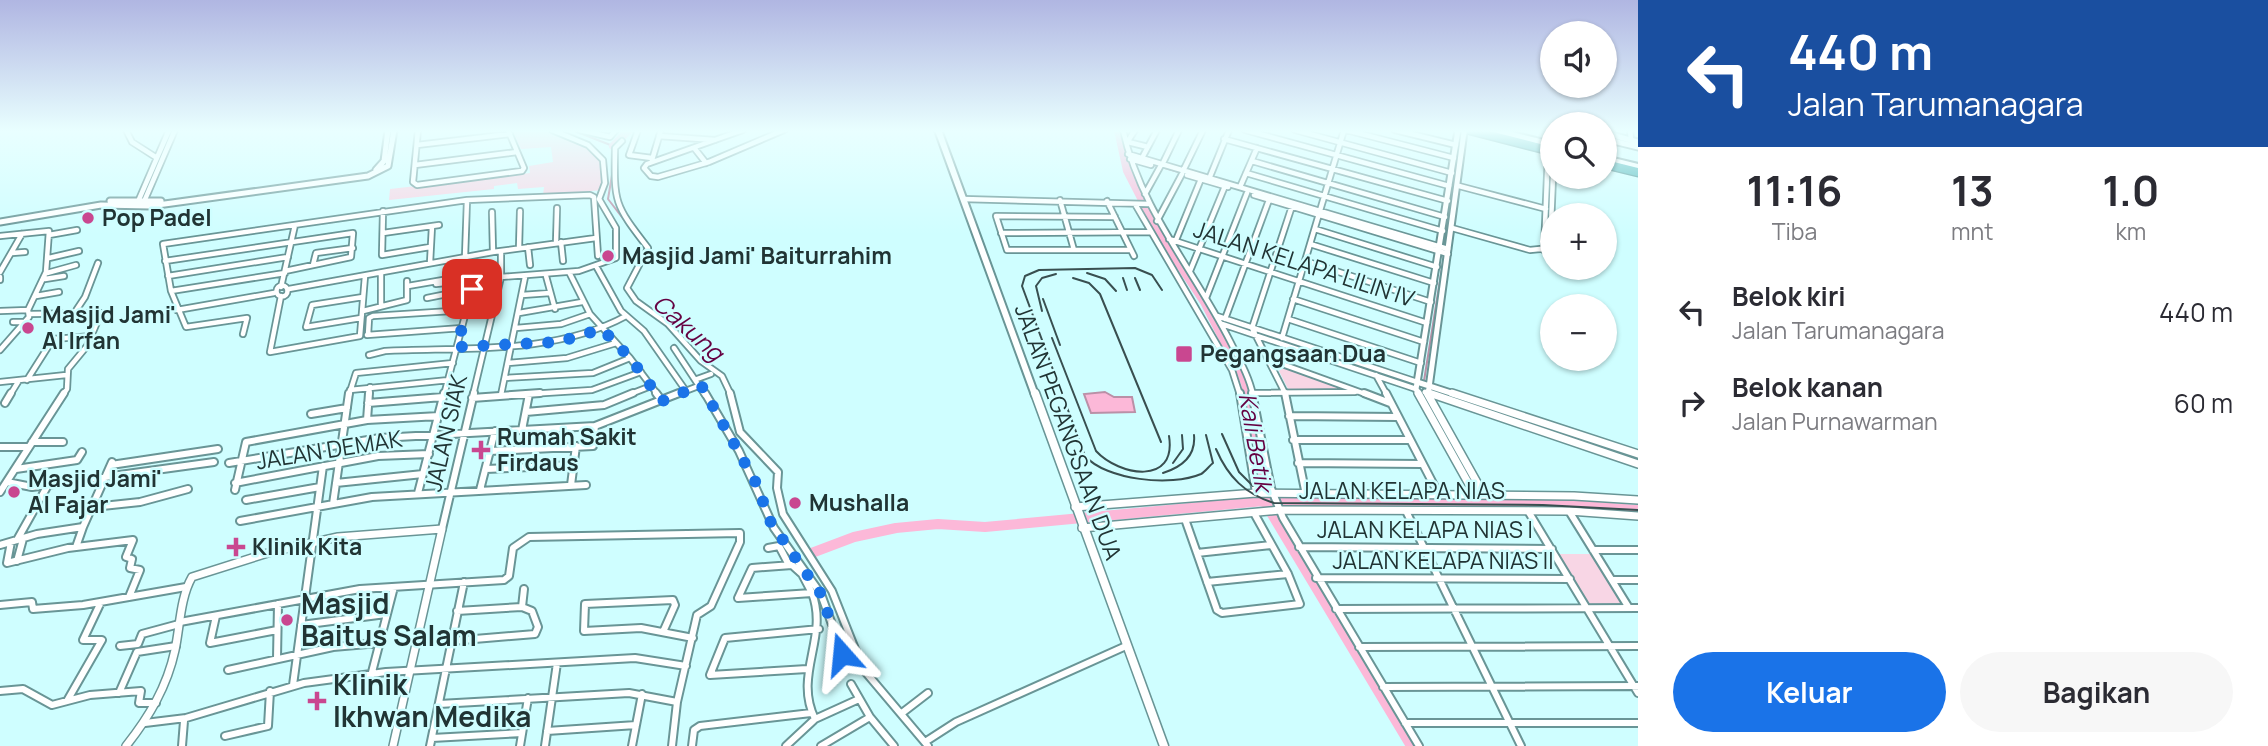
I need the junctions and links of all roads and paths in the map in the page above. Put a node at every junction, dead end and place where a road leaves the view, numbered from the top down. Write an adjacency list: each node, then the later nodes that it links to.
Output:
1 (155, 165): 34 (street)
2 (157, 165): 34 (street)
3 (381, 165): 40 (street)
4 (415, 165): 28 (street)
5 (523, 165): 28 (street)
6 (605, 165): 117 (street)
7 (615, 165): 375 (street)
8 (647, 165): 9 (street)
9 (699, 165)
10 (951, 165): 44 (main road, JALAN PEGANGSAAN DUA)
11 (1132, 165): 42 (street)
12 (1157, 165): 25 (street)
13 (1158, 165): 25 (street)
14 (1186, 165): 29 (street)
15 (1215, 165): 33 (street)
16 (1250, 165): 30 (street)
17 (1266, 165): 35 (street)
18 (1317, 165): 26 (street)
19 (1333, 165): 26 (street)
20 (1373, 165): 38 (street)
21 (1422, 165): 31 (street)
22 (1453, 165): 31 (street)
23 (1461, 165): 36 (street)
24 (1617, 165): 27 (highway)
25 (1161, 166): 29 (street); 42 (street)
26 (1332, 169): 35 (street); 50 (street)
27 (1638, 170)
28 (522, 171)
29 (1183, 172): 32 (street); 33 (street); 65 (street)
30 (1246, 173): 39 (street); 43 (street)
31 (1452, 173): 38 (street)
32 (1201, 179): 33 (street); 81 (street)
33 (1209, 180): 37 (street); 39 (street)
34 (150, 182): 45 (street)
35 (1328, 182): 43 (street); 63 (street)
36 (1459, 184): 54 (street); 67 (street)
37 (1225, 186): 41 (street); 88 (street)
38 (1450, 186): 50 (street)
39 (1240, 187): 60 (street)
40 (265, 188): 45 (street); 55 (street)
41 (1247, 193): 48 (street); 102 (street)
42 (1145, 195): 51 (street)
43 (1324, 196): 60 (street); 72 (street)
44 (963, 199): 47 (street); 280 (main road, JALAN PEGANGSAAN DUA)
45 (142, 200): 55 (street); 64 (street)
46 (467, 200): 57 (street); 80 (street); 105 (street)
47 (1060, 200): 49 (street); 61 (street)
48 (1269, 200): 53 (street); 111 (street)
49 (1107, 201): 52 (street); 62 (street)
50 (1448, 201): 63 (street)
51 (1148, 203): 52 (street); 65 (street)
52 (1136, 204): 71 (street)
53 (1292, 206): 60 (street); 120 (street)
54 (1540, 206)
55 (138, 207): 64 (street)
56 (557, 208): 84 (street)
57 (383, 211): 66 (street); 73 (street)
58 (520, 211): 90 (street)
59 (492, 212): 98 (street)
60 (1319, 212): 68 (street); 92 (street)
61 (1065, 217): 62 (street); 74 (street); 75 (street)
62 (1115, 217): 76 (street)
63 (1445, 217): 72 (street)
64 (2, 220)
65 (1157, 221): 81 (street)
66 (295, 225): 83 (street); 107 (street)
67 (1452, 227): 92 (street); 93 (street)
68 (1315, 229): 85 (street); 118 (street)
69 (77, 230): 70 (street)
70 (68, 231): 78 (street); 82 (street)
71 (1151, 231): 76 (street); 268 (street)
72 (1443, 231): 92 (street)
73 (383, 233): 86 (street); 101 (street)
74 (1001, 233): 75 (street); 91 (street)
75 (1070, 233): 76 (street); 94 (street)
76 (1123, 233): 100 (street)
77 (22, 234): 78 (street); 79 (street); 99 (street)
78 (49, 234): 106 (street)
79 (0, 236)
80 (596, 238): 84 (street); 103 (street)
81 (1172, 239): 88 (street, JALAN KELAPA LILIN IV); 119 (street)
82 (66, 240)
83 (291, 242): 89 (street); 104 (street); 107 (street)
84 (559, 243): 87 (street); 108 (street)
85 (1310, 244): 109 (street); 134 (street)
86 (430, 247): 101 (street); 113 (street)
87 (528, 247): 90 (street); 116 (street)
88 (1199, 247): 102 (street, JALAN KELAPA LILIN IV); 119 (street)
89 (353, 248): 115 (street); 115 (street)
90 (519, 248): 96 (street)
91 (1006, 249): 94 (street)
92 (1444, 249): 118 (street); 203 (street)
93 (1540, 249)
94 (1074, 250): 100 (street)
95 (79, 251): 106 (street)
96 (501, 251): 98 (street); 130 (street, JALAN SIAK)
97 (25, 252): 99 (street)
98 (493, 252): 105 (street)
99 (12, 253): 124 (street)
100 (1133, 253)
101 (382, 255): 110 (street)
102 (1223, 255): 111 (street, JALAN KELAPA LILIN IV); 146 (street)
103 (598, 256)
104 (288, 257): 121 (street); 127 (street)
105 (464, 257): 113 (street)
106 (49, 258): 125 (street)
107 (164, 261): 127 (street)
108 (563, 261)
109 (1305, 261): 132 (street); 149 (street)
110 (381, 262)
111 (1245, 262): 120 (street, JALAN KELAPA LILIN IV); 163 (street)
112 (98, 263): 157 (street)
113 (430, 263): 123 (street)
114 (76, 265): 125 (street)
115 (313, 265): 121 (street)
116 (530, 265)
117 (596, 266): 122 (street); 160 (street)
118 (1437, 267): 134 (street)
119 (1189, 271): 146 (street)
120 (1271, 271): 132 (street, JALAN KELAPA LILIN IV); 169 (street)
121 (285, 272): 135 (street); 138 (street)
122 (569, 272): 129 (street); 148 (street)
123 (381, 273): 128 (street); 150 (street)
124 (0, 276)
125 (46, 276): 126 (street); 140 (street)
126 (64, 276)
127 (168, 276): 138 (street)
128 (365, 276): 137 (street); 144 (street)
129 (546, 276): 131 (street); 141 (street)
130 (502, 277): 131 (street); 180 (street, JALAN SIAK)
131 (525, 277): 143 (street)
132 (1300, 280): 147 (street); 166 (street, JALAN KELAPA LILIN IV)
133 (428, 282): 133 (street); 150 (street)
134 (1434, 283): 149 (street)
135 (281, 287): 137 (street); 142 (street)
136 (48, 289): 140 (street)
137 (289, 289): 142 (street)
138 (172, 291): 152 (street)
139 (59, 292): 140 (street)
140 (37, 293): 156 (street)
141 (551, 293): 143 (street); 151 (street)
142 (278, 294): 152 (street); 161 (street)
143 (522, 295): 158 (street)
144 (363, 297): 155 (street); 161 (street)
145 (427, 298): 153 (street)
146 (1206, 298): 163 (street)
147 (1293, 299): 162 (street); 178 (street)
148 (582, 302): 151 (street); 159 (street)
149 (1431, 302): 166 (street)
150 (381, 306): 155 (street)
151 (555, 309): 158 (street)
152 (177, 310): 171 (street)
153 (467, 310): 167 (street); 167 (street)
154 (0, 311): 156 (street)
155 (363, 311): 161 (street)
156 (29, 312): 157 (street); 165 (street)
157 (75, 312): 173 (street)
158 (519, 313): 168 (street)
159 (590, 314): 168 (street); 170 (street)
160 (626, 316): 170 (street, JALAN SIAK); 205 (street)
161 (361, 318)
162 (1288, 319): 174 (street); 189 (street)
163 (1224, 321): 169 (street); 172 (street); 208 (street)
164 (13, 322): 165 (street)
165 (26, 322): 176 (street)
166 (1427, 323): 178 (street)
167 (462, 328): 181 (street)
168 (516, 328): 179 (street)
169 (1252, 328): 172 (street); 174 (street)
170 (602, 329): 177 (street); 179 (street, JALAN SIAK)
171 (243, 334)
172 (1256, 334): 186 (street); 193 (street)
173 (93, 336): 192 (street); 195 (street)
174 (1282, 338): 201 (street)
175 (0, 341): 176 (street)
176 (8, 341): 183 (street)
177 (616, 342): 185 (street); 188 (street)
178 (1424, 342): 189 (street)
179 (512, 345): 180 (street, JALAN SIAK); 188 (street)
180 (484, 346): 181 (street); 212 (street, JALAN SIAK)
181 (457, 347): 184 (street); 187 (street)
182 (674, 348): 199 (street)
183 (0, 350)
184 (372, 353)
185 (630, 358): 190 (street); 194 (street)
186 (1271, 360): 206 (street); 207 (street)
187 (453, 363): 196 (street); 204 (street)
188 (508, 363): 194 (street)
189 (1421, 363): 201 (street)
190 (641, 372): 200 (street); 209 (street)
191 (711, 374): 199 (street)
192 (66, 375): 195 (street); 236 (street)
193 (1376, 375): 201 (street); 216 (street)
194 (505, 378): 210 (street)
195 (27, 380): 198 (street)
196 (449, 380): 202 (street); 211 (street)
197 (0, 382): 198 (street)
198 (18, 382): 215 (street)
199 (699, 382): 205 (street); 349 (street)
200 (651, 386): 213 (street); 218 (street)
201 (1417, 386): 203 (street); 273 (street)
202 (370, 387): 204 (street); 214 (street)
203 (1427, 388): 224 (street); 274 (street)
204 (350, 390): 217 (street)
205 (687, 391): 213 (street)
206 (1285, 392): 207 (street); 208 (street); 221 (street)
207 (1362, 392): 216 (street)
208 (1254, 393): 270 (street)
209 (529, 394): 210 (street); 218 (street)
210 (501, 396): 212 (street)
211 (443, 397): 214 (street); 220 (street)
212 (472, 398): 231 (street, JALAN SIAK)
213 (662, 401): 227 (street)
214 (368, 402): 225 (street)
215 (5, 403)
216 (1390, 403): 222 (street)
217 (347, 408): 219 (street); 226 (street)
218 (526, 412): 230 (street)
219 (311, 414)
220 (439, 416): 225 (street); 232 (street)
221 (1289, 416): 222 (street); 233 (street)
222 (1398, 417): 234 (street)
223 (1525, 417): 224 (street); 228 (street); 244 (street)
224 (1515, 418): 228 (street)
225 (367, 420): 226 (street)
226 (346, 424): 237 (street); 246 (street)
227 (595, 426): 230 (street); 238 (street)
228 (1525, 426): 251 (street)
229 (495, 430): 230 (street); 231 (street); 241 (street)
230 (522, 430)
231 (463, 433): 232 (street); 267 (street, JALAN SIAK)
232 (434, 434): 237 (street); 243 (street)
233 (1293, 440): 234 (street); 249 (street)
234 (1409, 440): 250 (street)
235 (63, 442): 236 (street)
236 (31, 444): 239 (street); 254 (street)
237 (343, 444): 246 (street); 248 (street)
238 (576, 446): 241 (street); 252 (street)
239 (0, 447)
240 (218, 449): 257 (street)
241 (490, 451): 255 (street)
242 (82, 452): 254 (street)
243 (429, 454): 248 (street, JALAN DEMAK); 256 (street)
244 (1638, 454)
245 (214, 462): 257 (street)
246 (240, 462): 247 (street); 253 (street, JALAN DEMAK)
247 (229, 463)
248 (340, 464): 253 (street, JALAN DEMAK); 259 (street)
249 (1298, 464): 250 (street); 271 (street)
250 (1422, 464): 272 (street)
251 (1638, 464)
252 (573, 465): 255 (street); 261 (street)
253 (323, 466): 263 (street)
254 (16, 469): 258 (street)
255 (486, 469): 265 (street)
256 (423, 474): 259 (street); 269 (street)
257 (106, 477): 260 (street); 279 (street)
258 (6, 482): 260 (street); 266 (street)
259 (336, 483): 277 (street)
260 (48, 485): 292 (street)
261 (571, 485): 262 (street); 265 (street)
262 (586, 485)
263 (320, 486): 275 (street); 278 (street)
264 (188, 489): 279 (street)
265 (480, 490): 267 (street)
266 (0, 492)
267 (450, 492): 269 (street); 291 (street, JALAN SIAK)
268 (1259, 492): 270 (street, JALAN KELAPA NIAS); 280 (street, JALAN KELAPA NIAS)
269 (418, 494): 277 (street)
270 (1273, 495): 271 (street, JALAN KELAPA NIAS); 281 (street)
271 (1306, 495): 272 (street, JALAN KELAPA NIAS)
272 (1439, 495): 273 (street, JALAN KELAPA NIAS)
273 (1475, 495): 274 (street, JALAN KELAPA NIAS)
274 (1485, 495): 276 (street, JALAN KELAPA NIAS)
275 (246, 500)
276 (1638, 500)
277 (333, 504): 278 (street)
278 (317, 506): 288 (street); 293 (street)
279 (93, 507): 289 (street)
280 (1075, 508): 290 (main road, JALAN PEGANGSAAN DUA)
281 (1278, 509): 282 (street, JALAN KELAPA NIAS); 285 (street, JALAN KELAPA NIAS); 297 (street)
282 (1406, 511): 283 (street, JALAN KELAPA NIAS); 299 (street)
283 (1528, 511): 284 (street, JALAN KELAPA NIAS); 300 (street)
284 (1569, 511): 286 (street, JALAN KELAPA NIAS); 301 (street)
285 (1254, 513): 287 (street, JALAN KELAPA NIAS); 295 (street)
286 (1638, 516)
287 (1185, 519): 290 (street, JALAN KELAPA NIAS); 303 (street)
288 (240, 520)
289 (83, 527): 292 (street); 296 (street)
290 (1082, 527): 344 (main road, JALAN PEGANGSAAN DUA)
291 (442, 529): 293 (street); 314 (street)
292 (17, 540): 294 (street); 304 (street); 304 (street)
293 (312, 542): 315 (street); 320 (street)
294 (0, 545)
295 (1270, 545): 303 (street); 306 (street)
296 (76, 547): 304 (street); 319 (street)
297 (1299, 547): 299 (street, JALAN KELAPA NIAS I); 307 (street)
298 (768, 548): 305 (street)
299 (1424, 548): 300 (street, JALAN KELAPA NIAS I); 308 (street)
300 (1552, 548): 309 (street)
301 (1593, 550): 302 (street); 310 (street)
302 (1638, 550)
303 (1197, 553): 313 (street)
304 (18, 561)
305 (789, 565): 318 (street); 318 (street)
306 (1288, 574): 313 (street); 313 (street)
307 (1316, 578): 308 (street, JALAN KELAPA NIAS II); 328 (street)
308 (1439, 578): 309 (street, JALAN KELAPA NIAS II); 329 (street)
309 (1570, 579): 325 (street)
310 (1612, 580): 311 (street); 326 (street)
311 (1638, 580)
312 (464, 582): 314 (street); 330 (street); 338 (street)
313 (1207, 582)
314 (431, 584): 316 (street); 356 (street)
315 (186, 587): 319 (street); 333 (street)
316 (394, 587): 320 (street); 331 (street)
317 (524, 589): 324 (street)
318 (813, 593): 335 (street)
319 (130, 597): 321 (street)
320 (303, 599): 322 (street); 334 (street)
321 (101, 602): 323 (street); 373 (street)
322 (278, 604): 332 (street); 336 (street)
323 (0, 605)
324 (522, 607): 330 (street); 339 (street)
325 (1587, 608): 326 (street); 329 (street); 341 (street)
326 (1629, 608): 327 (street)
327 (1638, 608)
328 (1336, 609): 329 (street); 346 (street)
329 (1454, 610): 347 (street)
330 (457, 611): 339 (street)
331 (386, 614): 334 (street); 340 (street)
332 (216, 616): 333 (street); 336 (street)
333 (180, 623): 342 (street); 343 (street)
334 (302, 625): 348 (street)
335 (819, 629): 354 (street); 354 (street)
336 (277, 630): 350 (street)
337 (663, 632): 337 (street); 338 (street)
338 (693, 638): 352 (street)
339 (451, 641): 353 (street)
340 (379, 643): 348 (street); 357 (street)
341 (1610, 645): 345 (street); 347 (street); 362 (street)
342 (120, 646)
343 (176, 646): 365 (street); 371 (street)
344 (1126, 646): 389 (street); 401 (main road, JALAN PEGANGSAAN DUA)
345 (1638, 646)
346 (1359, 647): 347 (street); 360 (street)
347 (1473, 648): 361 (street)
348 (299, 654): 350 (street); 359 (street)
349 (843, 654)
350 (277, 658): 355 (street)
351 (557, 663): 352 (street); 353 (street); 368 (street)
352 (685, 666): 372 (street)
353 (446, 669): 356 (street); 374 (street)
354 (807, 669): 376 (street)
355 (228, 670)
356 (410, 672): 357 (street); 392 (street)
357 (371, 676): 359 (street)
358 (851, 684): 370 (street)
359 (293, 685): 364 (street)
360 (1383, 687): 361 (street); 380 (street)
361 (1492, 688): 362 (street); 383 (street)
362 (1637, 689)
363 (0, 691): 373 (street)
364 (270, 691): 378 (street); 386 (street)
365 (119, 693): 371 (street); 373 (street)
366 (928, 693): 375 (street)
367 (642, 694): 368 (street); 372 (street); 382 (street)
368 (551, 697): 369 (street); 384 (street)
369 (528, 698): 374 (street); 385 (street)
370 (859, 699): 376 (street); 377 (street)
371 (158, 702): 379 (street)
372 (677, 702): 396 (street)
373 (65, 704)
374 (439, 704): 387 (street)
375 (902, 713): 389 (street)
376 (813, 716): 397 (street); 398 (street)
377 (870, 717): 388 (street); 400 (street)
378 (184, 721): 379 (street); 391 (street)
379 (145, 723): 390 (street)
380 (1405, 723): 383 (street); 402 (street)
381 (1638, 723): 383 (street)
382 (636, 725): 384 (street); 395 (street)
383 (1510, 725): 403 (street)
384 (547, 731): 394 (street)
385 (522, 733): 387 (street); 393 (street)
386 (225, 736)
387 (431, 742)
388 (832, 743): 399 (street)
389 (927, 744)
390 (126, 746)
391 (182, 746)
392 (393, 746)
393 (520, 746)
394 (545, 746)
395 (632, 746)
396 (672, 746)
397 (692, 746)
398 (786, 746)
399 (821, 746)
400 (894, 746)
401 (1164, 746)
402 (1419, 746)
403 (1521, 746)

